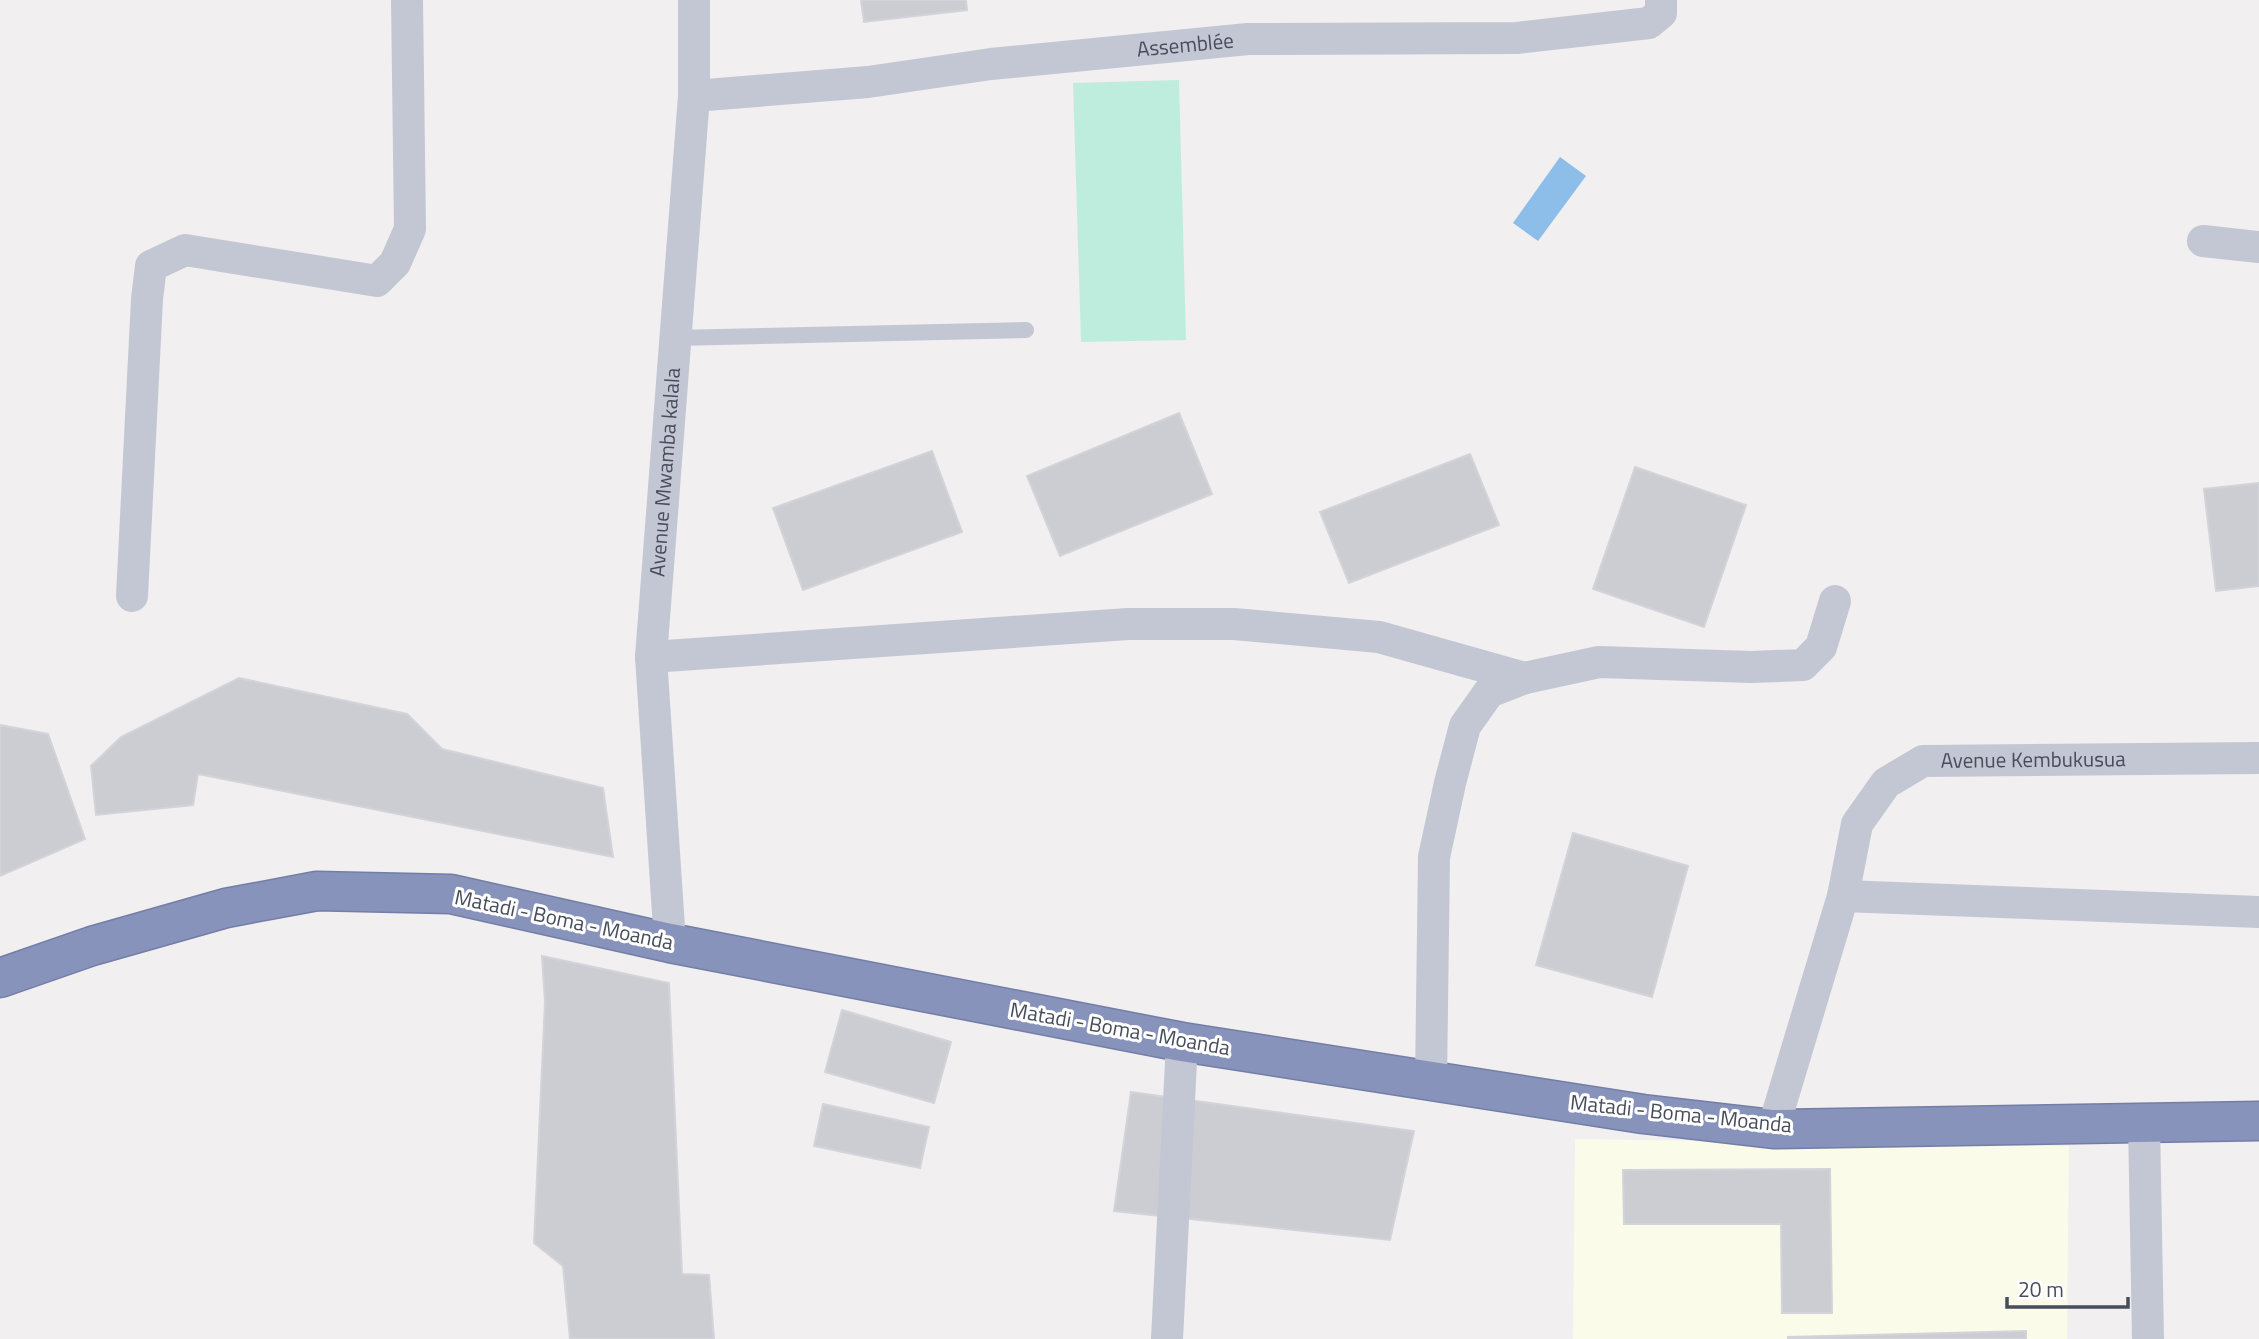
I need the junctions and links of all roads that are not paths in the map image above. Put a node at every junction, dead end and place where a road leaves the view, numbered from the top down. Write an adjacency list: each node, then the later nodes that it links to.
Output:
1 (407, 0): 9 (street)
2 (694, 0): 4 (street, Avenue Mwamba kalala)
3 (1661, 0): 4 (street, Assemblée)
4 (694, 96): 8 (street, Avenue Mwamba kalala)
5 (2203, 241): 6 (street)
6 (2259, 247)
7 (1027, 330): 8 (lane)
8 (675, 338): 11 (street, Avenue Mwamba kalala)
9 (132, 596)
10 (1835, 601): 12 (street)
11 (651, 657): 12 (street); 16 (street, Avenue Mwamba kalala)
12 (1525, 678): 19 (street)
13 (2259, 758): 14 (street, Avenue Kembukusua)
14 (1843, 896): 15 (street); 22 (street, Avenue Kembukusua)
15 (2259, 912)
16 (670, 943): 17 (highway, Matadi - Boma - Moanda); 18 (highway, Matadi - Boma - Moanda)
17 (0, 978)
18 (1182, 1042): 19 (highway, Matadi - Boma - Moanda); 23 (street)
19 (1430, 1082): 22 (highway, Matadi - Boma - Moanda)
20 (2259, 1121): 21 (highway, Matadi - Boma - Moanda)
21 (2144, 1123): 22 (highway, Matadi - Boma - Moanda); 24 (street)
22 (1773, 1129)
23 (1167, 1339)
24 (2148, 1339)

